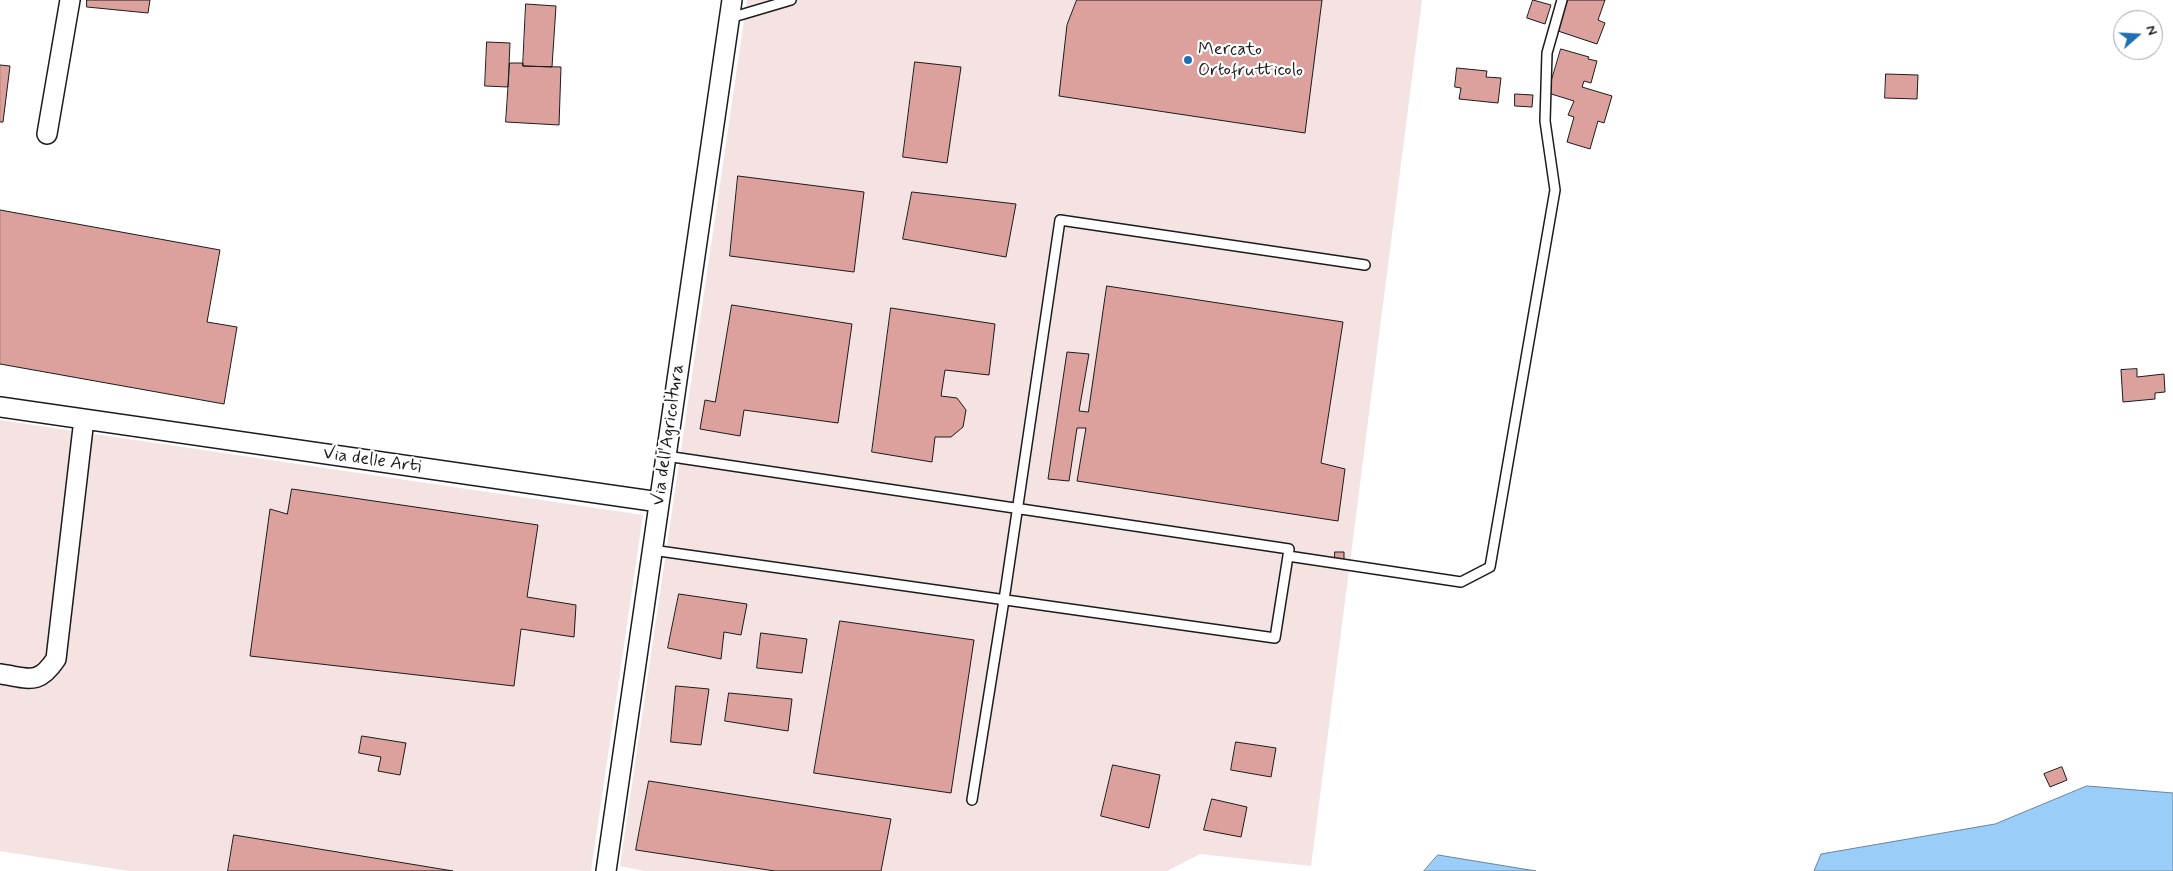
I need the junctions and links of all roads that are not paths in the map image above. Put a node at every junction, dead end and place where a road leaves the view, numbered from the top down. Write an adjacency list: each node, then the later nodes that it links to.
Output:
1 (70, 0): 5 (street)
2 (791, 0): 4 (lane)
3 (1562, 0): 13 (lane)
4 (731, 9): 9 (street, Via dell'Agricoltura)
5 (47, 134)
6 (1365, 266): 11 (lane)
7 (0, 407): 8 (street, Via delle Arti)
8 (84, 419): 10 (street, Via delle Arti); 15 (street)
9 (666, 456): 10 (street, Via dell'Agricoltura); 11 (lane)
10 (659, 502): 12 (street, Via dell'Agricoltura)
11 (1017, 508): 13 (lane); 14 (lane)
12 (652, 550): 14 (lane); 17 (street, Via dell'Agricoltura)
13 (1288, 556): 14 (lane)
14 (1004, 600): 16 (lane)
15 (0, 674)
16 (972, 800)
17 (606, 871)

